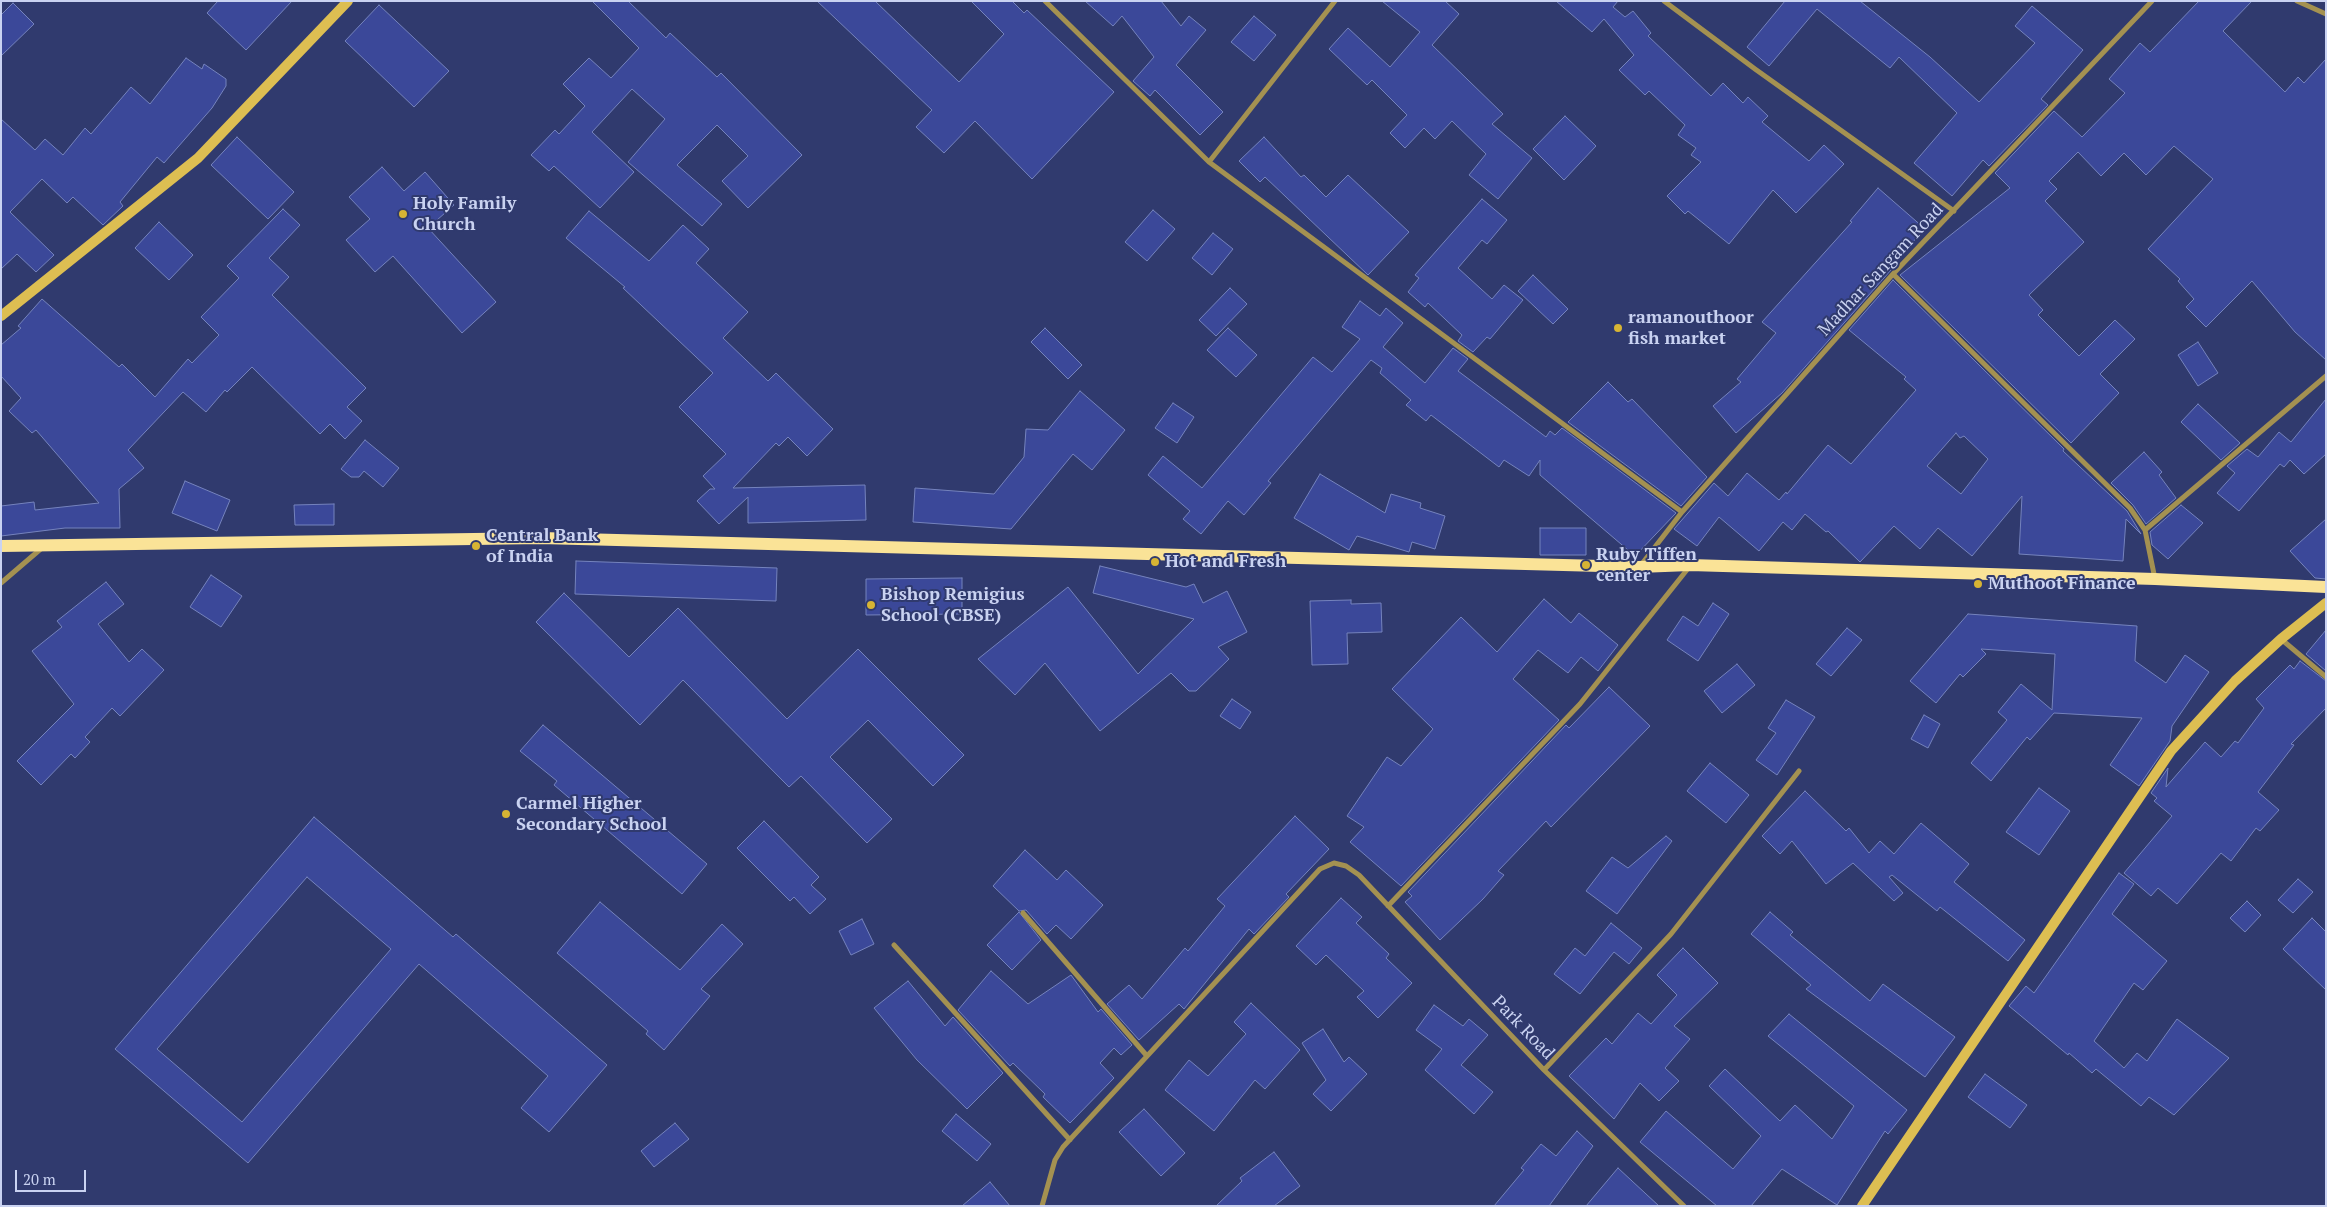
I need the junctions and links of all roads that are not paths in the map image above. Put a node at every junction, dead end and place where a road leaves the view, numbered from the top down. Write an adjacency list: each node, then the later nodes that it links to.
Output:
1 (348, 1): 11 (street)
2 (1045, 1): 8 (street)
3 (1336, 1): 8 (street)
4 (1664, 1): 9 (street)
5 (2152, 1): 9 (street, Madhar Sangam Road)
6 (2297, 1): 7 (street)
7 (2326, 14)
8 (1209, 162): 13 (street)
9 (1954, 211): 10 (street, Madhar Sangam Road)
10 (1893, 274): 13 (street, Madhar Sangam Road); 14 (street)
11 (1, 316)
12 (2326, 376): 14 (street)
13 (1682, 512): 18 (street, Madhar Sangam Road)
14 (2145, 530): 19 (street)
15 (46, 545): 16 (main road); 18 (main road); 20 (street)
16 (1, 546)
17 (1690, 565): 18 (main road); 19 (main road); 26 (street)
18 (1639, 567)
19 (2155, 579): 21 (main road)
20 (1, 583)
21 (2326, 587)
22 (2326, 603): 23 (street)
23 (2281, 639): 24 (street); 34 (street)
24 (2326, 677)
25 (1799, 771): 30 (street)
26 (1388, 906): 29 (street, Park Road); 30 (street, Park Road)
27 (1023, 913): 29 (street)
28 (894, 945): 31 (street)
29 (1147, 1056): 31 (street)
30 (1544, 1070): 33 (street, Park Road)
31 (1070, 1140): 32 (street)
32 (1042, 1206)
33 (1684, 1206)
34 (1862, 1206)

